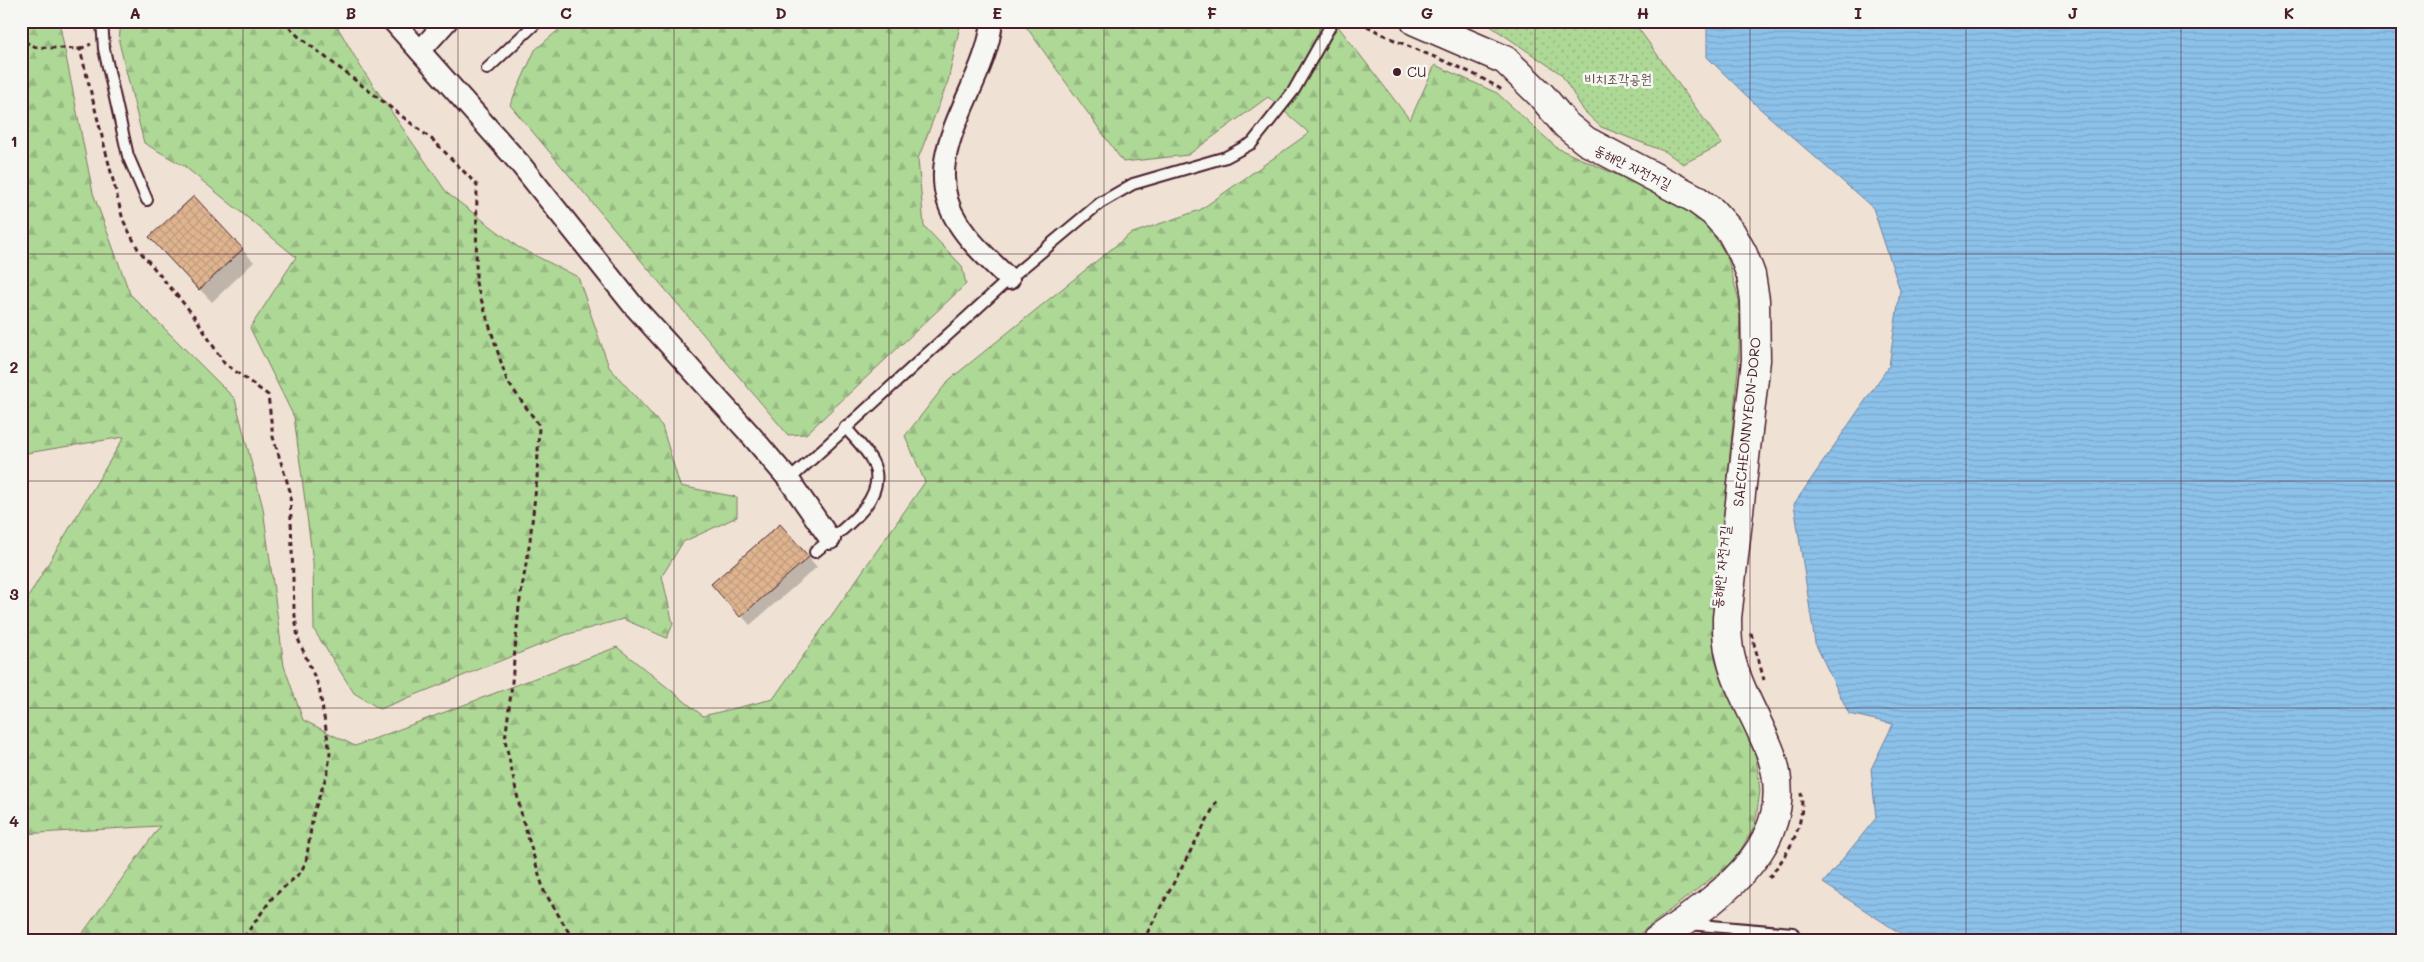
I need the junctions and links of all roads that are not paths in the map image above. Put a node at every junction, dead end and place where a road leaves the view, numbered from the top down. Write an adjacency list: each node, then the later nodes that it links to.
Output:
1 (102, 21): 10 (lane)
2 (393, 21): 8 (street)
3 (447, 21): 8 (street)
4 (538, 21): 9 (lane)
5 (992, 21): 11 (street)
6 (1334, 21): 11 (lane)
7 (1415, 21): 16 (street, SAECHEONNYEON-DORO)
8 (420, 51): 13 (street)
9 (488, 69)
10 (147, 200)
11 (1010, 279): 12 (lane)
12 (845, 428): 13 (lane); 14 (lane)
13 (789, 480): 14 (street)
14 (830, 539): 15 (lane)
15 (815, 552)
16 (1682, 923): 17 (lane); 18 (street, SAECHEONNYEON-DORO)
17 (1793, 933)
18 (1656, 941)

